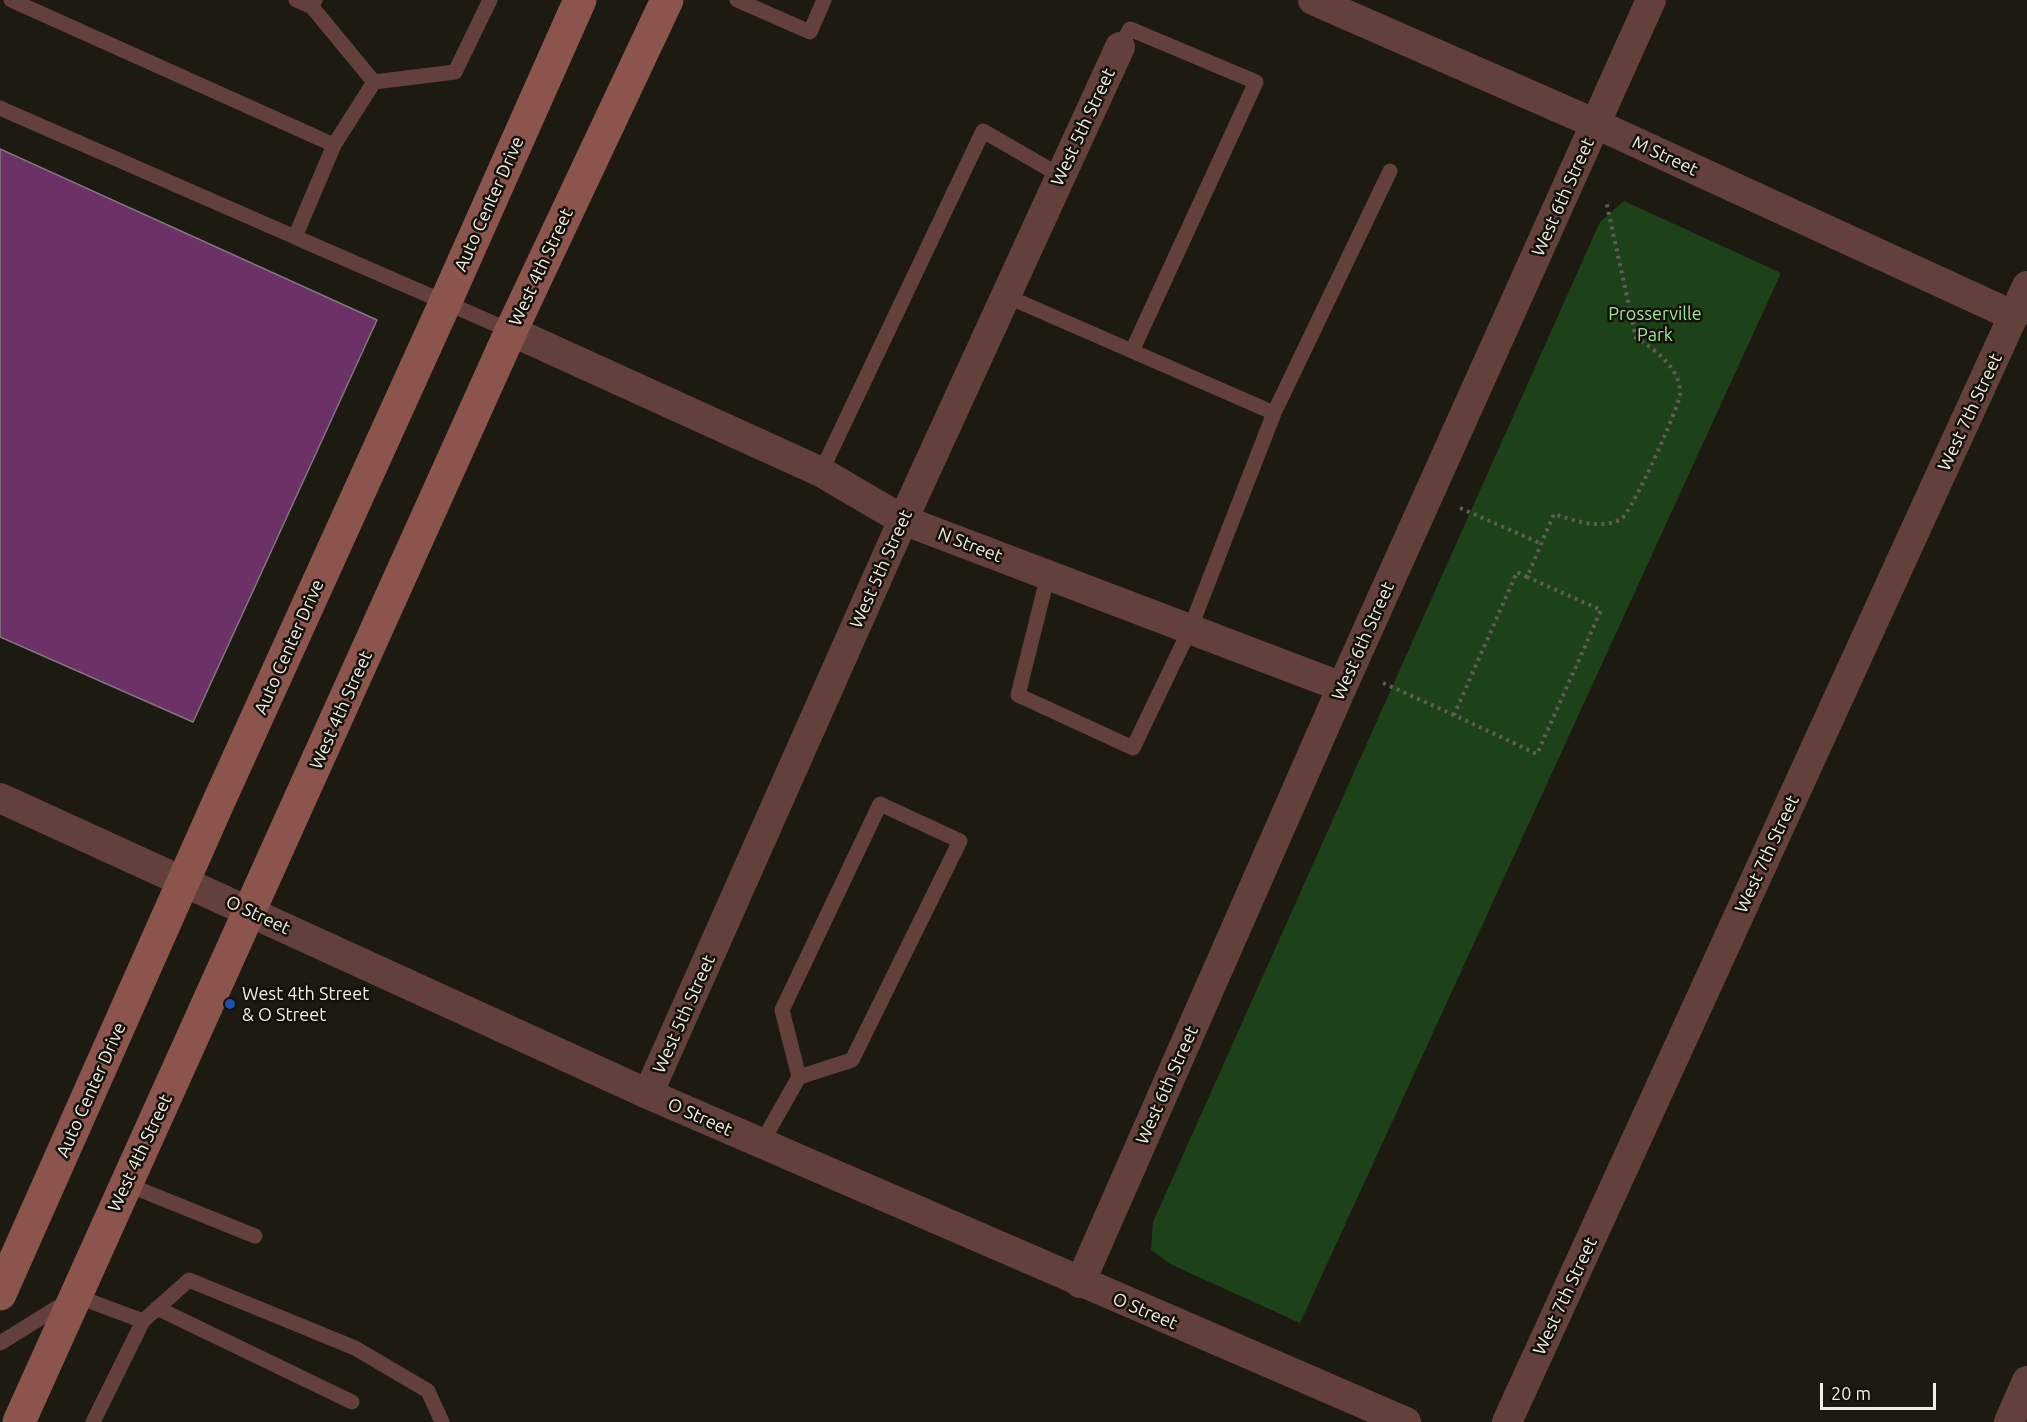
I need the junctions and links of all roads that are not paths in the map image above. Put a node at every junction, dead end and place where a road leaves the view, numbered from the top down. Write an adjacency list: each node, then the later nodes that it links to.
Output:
1 (11, 0): 15 (lane)
2 (296, 0): 10 (lane)
3 (490, 0): 12 (lane)
4 (580, 0): 21 (street, Auto Center Drive)
5 (667, 0): 23 (street, West 4th Street)
6 (737, 0): 7 (lane)
7 (824, 0)
8 (1313, 0): 14 (street, M Street)
9 (1650, 0): 14 (street, West 6th Street)
10 (313, 4): 12 (lane)
11 (1120, 47): 17 (street, West 5th Street); 24 (lane)
12 (374, 82): 15 (lane)
13 (0, 108): 18 (lane)
14 (1596, 124): 22 (street, M Street); 30 (street, West 6th Street)
15 (334, 145): 18 (lane)
16 (1390, 171): 25 (lane)
17 (1061, 176): 20 (street, West 5th Street); 26 (lane)
18 (295, 237): 21 (lane)
19 (2027, 286): 22 (street, West 7th Street)
20 (1006, 296): 24 (lane); 27 (street, West 5th Street)
21 (446, 302): 23 (lane); 32 (street, Auto Center Drive)
22 (2014, 316): 51 (street, West 7th Street)
23 (511, 332): 26 (street, N Street); 33 (street, West 4th Street)
24 (1132, 351): 25 (lane)
25 (1274, 413): 29 (lane)
26 (821, 472): 27 (street, N Street)
27 (903, 520): 28 (street, N Street); 35 (street, West 5th Street)
28 (1048, 575): 29 (street, N Street); 29 (lane)
29 (1190, 629): 30 (street, N Street)
30 (1342, 687): 39 (street, West 6th Street)
31 (0, 798): 32 (street, O Street)
32 (184, 882): 33 (street, O Street); 40 (street, Auto Center Drive)
33 (250, 912): 35 (street, O Street); 37 (street, West 4th Street)
34 (799, 1077): 34 (lane); 36 (lane)
35 (648, 1094): 36 (street, O Street)
36 (761, 1144): 39 (street, O Street)
37 (126, 1184): 38 (lane); 41 (street, West 4th Street)
38 (255, 1236)
39 (1080, 1283): 50 (street, O Street)
40 (0, 1294)
41 (76, 1296): 43 (lane); 44 (lane); 47 (street, West 4th Street)
42 (157, 1308): 43 (lane); 46 (lane); 49 (lane)
43 (143, 1321): 48 (lane)
44 (0, 1343)
45 (2027, 1381): 52 (street)
46 (352, 1402)
47 (19, 1422)
48 (93, 1422)
49 (442, 1422)
50 (1406, 1422)
51 (1507, 1422)
52 (2009, 1422)

